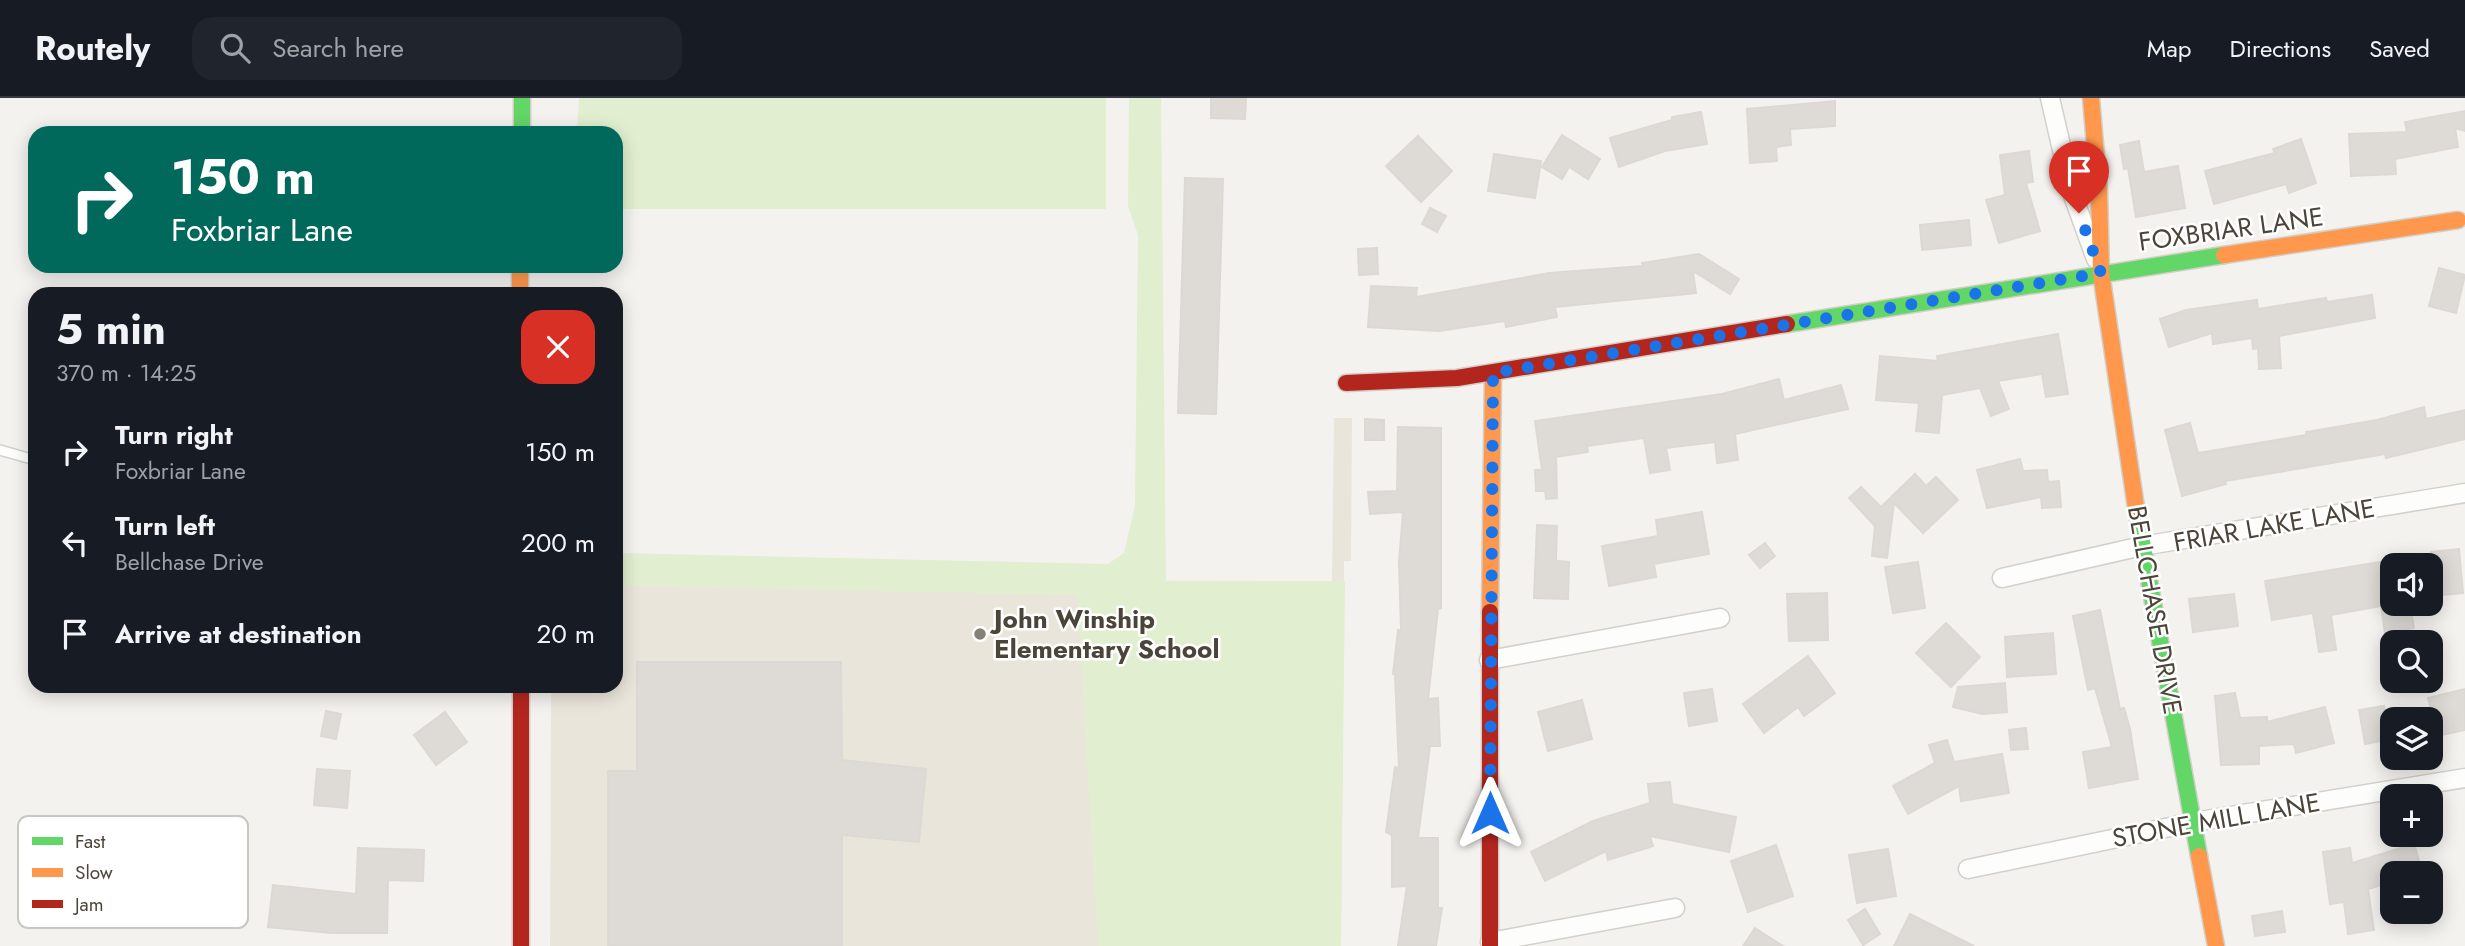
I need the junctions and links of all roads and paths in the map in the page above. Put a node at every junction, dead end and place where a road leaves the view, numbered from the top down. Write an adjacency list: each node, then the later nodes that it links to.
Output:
1 (522, 98): 4 (street)
2 (2050, 98): 6 (street, BELLCHASE DRIVE)
3 (2091, 98): 6 (street, BELLCHASE DRIVE)
4 (522, 126)
5 (2458, 220): 6 (street, FOXBRIAR LANE)
6 (2101, 273): 7 (street, FOXBRIAR LANE); 12 (street, BELLCHASE DRIVE)
7 (1493, 373): 8 (street, FOXBRIAR LANE); 15 (street)
8 (1346, 383)
9 (0, 450): 10 (lane)
10 (28, 458)
11 (2465, 493): 12 (street, FRIAR LAKE LANE)
12 (2142, 547): 13 (street, FRIAR LAKE LANE); 18 (street, BELLCHASE DRIVE)
13 (2002, 578)
14 (1720, 618): 15 (street)
15 (1489, 660): 21 (street)
16 (521, 693): 22 (street)
17 (2465, 778): 18 (street, STONE MILL LANE)
18 (2194, 822): 19 (street, STONE MILL LANE); 23 (street, BELLCHASE DRIVE)
19 (1968, 869)
20 (1675, 908): 21 (street)
21 (1490, 944)
22 (521, 946)
23 (2216, 946)

